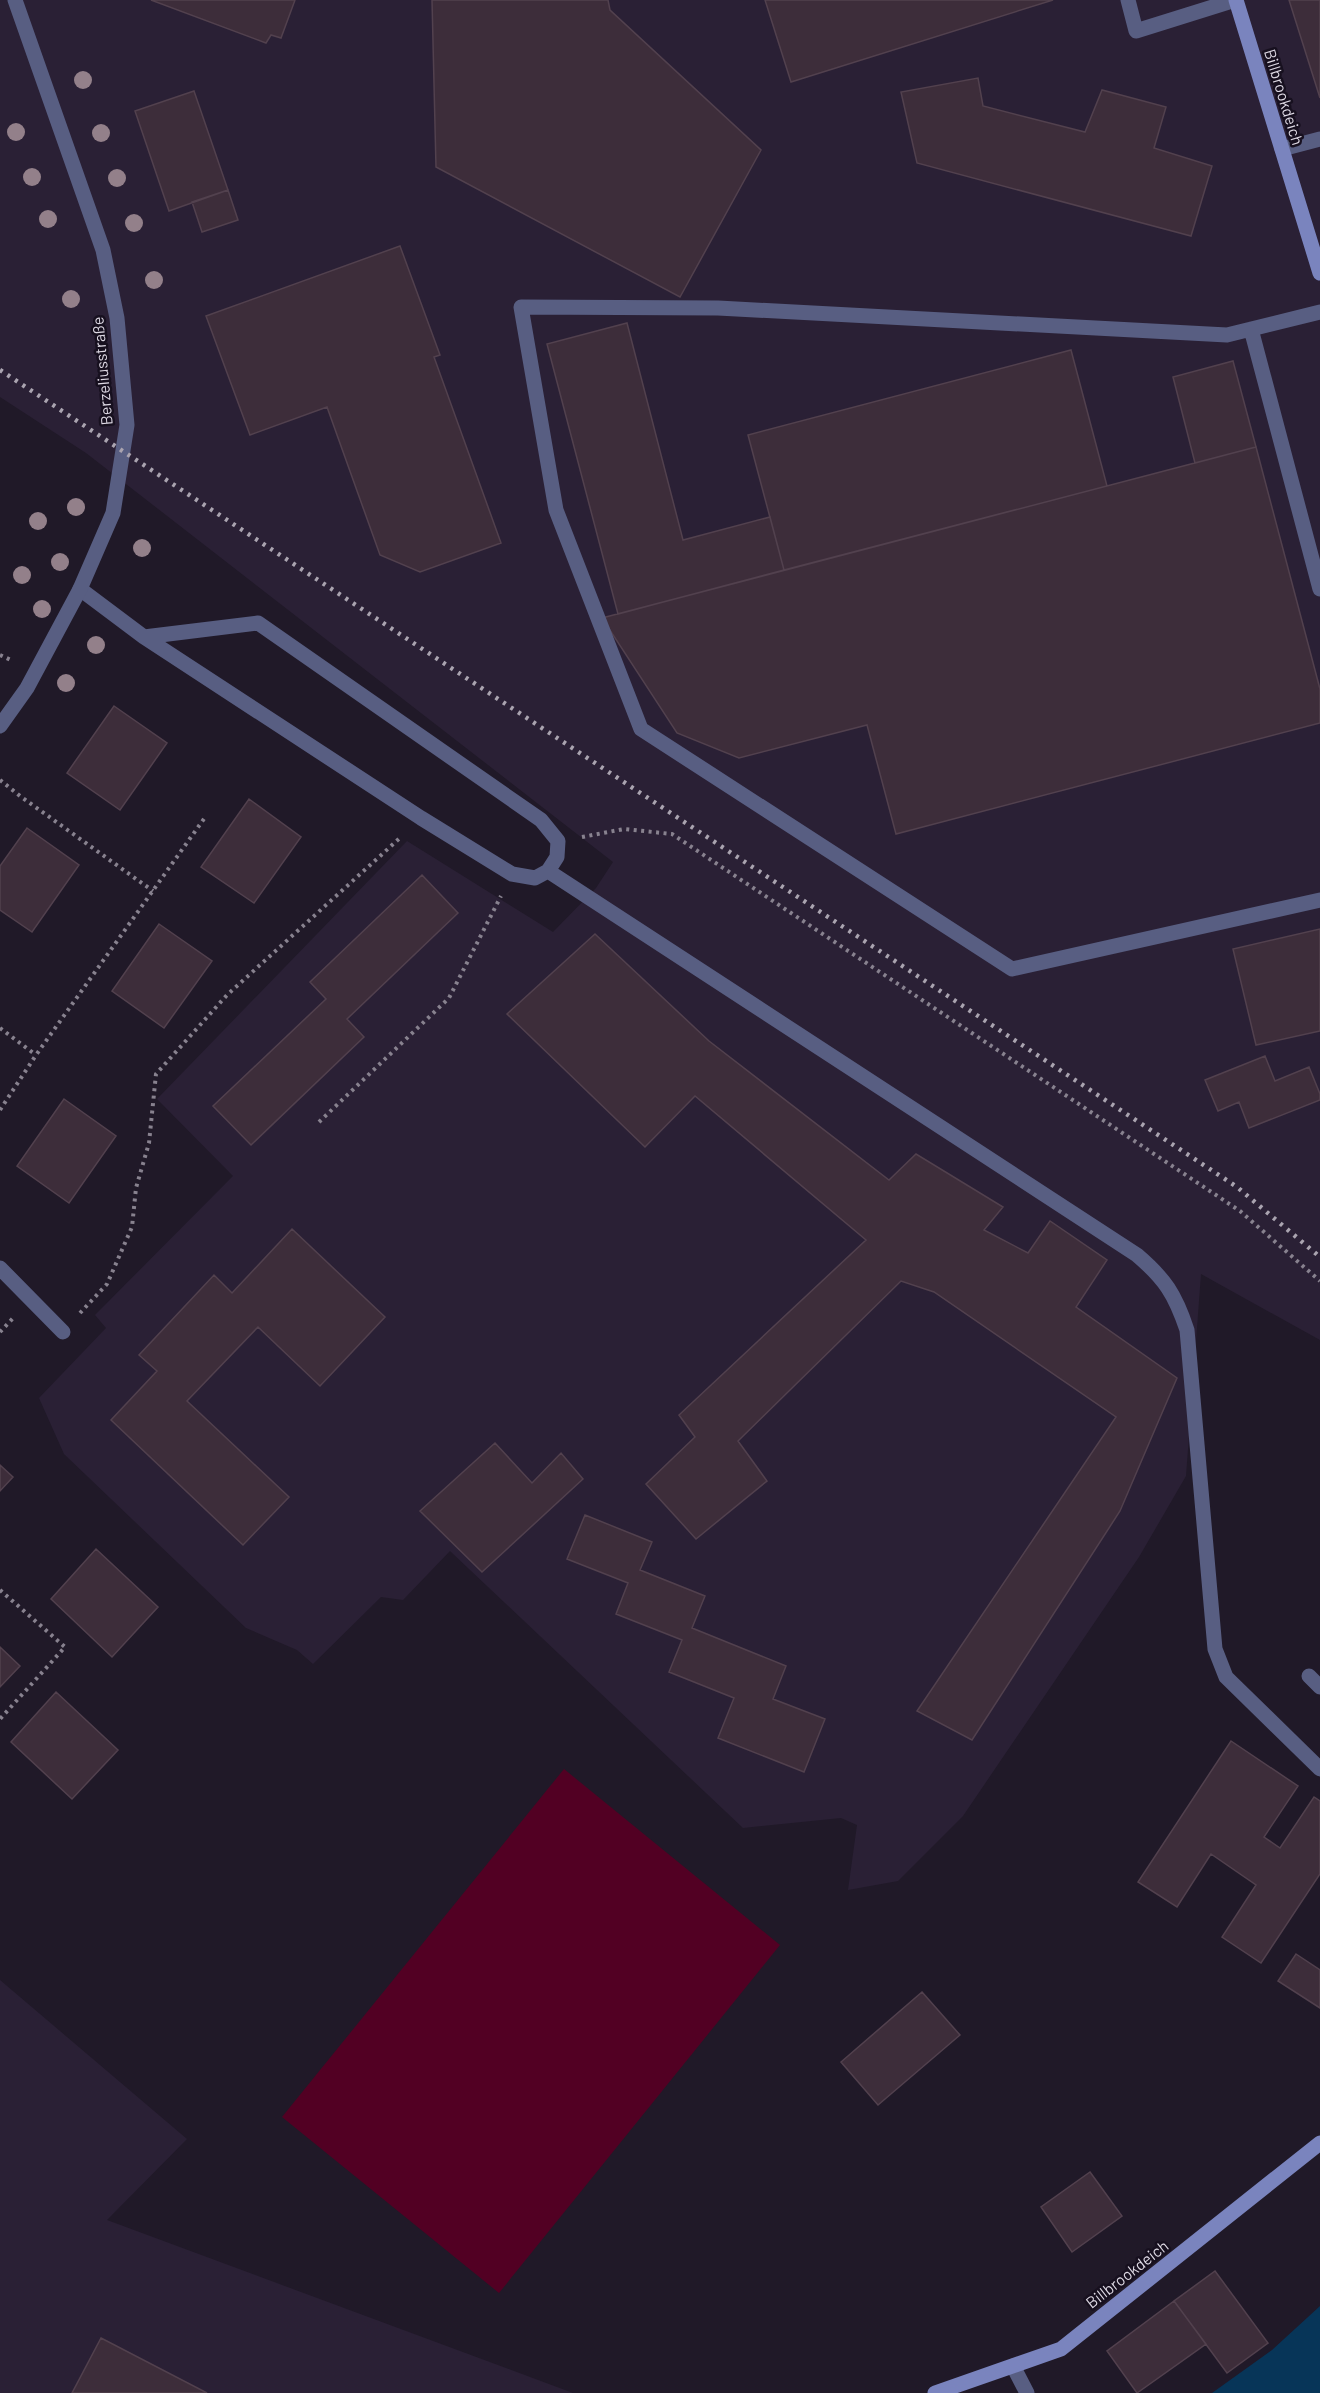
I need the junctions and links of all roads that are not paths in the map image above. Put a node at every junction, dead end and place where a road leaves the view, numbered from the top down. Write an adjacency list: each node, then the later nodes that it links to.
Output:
1 (15, 0): 9 (street, Berzeliusstraße)
2 (1128, 0): 3 (street)
3 (1236, 0): 5 (street, Billbrookdeich)
4 (1320, 139): 5 (street)
5 (1282, 149): 6 (street, Billbrookdeich)
6 (1320, 273)
7 (1320, 312): 8 (street)
8 (1251, 329): 10 (street); 14 (street)
9 (80, 589): 11 (street); 12 (street, Berzeliusstraße)
10 (1320, 589)
11 (144, 636): 13 (street); 13 (street)
12 (0, 726)
13 (548, 871): 19 (street)
14 (1320, 900)
15 (0, 1268): 16 (street)
16 (63, 1332)
17 (1308, 1676): 18 (street)
18 (1320, 1687)
19 (1320, 1769)
20 (1320, 2143): 21 (street, Billbrookdeich)
21 (1013, 2366): 22 (street, Billbrookdeich); 23 (street)
22 (935, 2393)
23 (1028, 2393)

